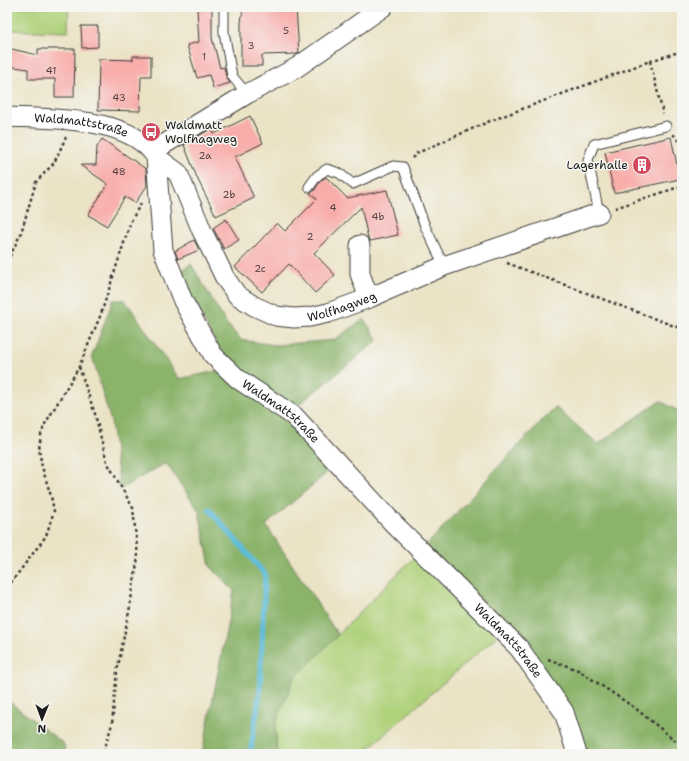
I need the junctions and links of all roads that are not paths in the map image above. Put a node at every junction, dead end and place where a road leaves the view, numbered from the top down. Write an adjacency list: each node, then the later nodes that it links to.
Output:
1 (224, 7): 3 (lane)
2 (383, 7): 3 (street)
3 (247, 94): 6 (street)
4 (7, 117): 6 (street, Waldmattstraße)
5 (666, 126): 8 (lane)
6 (154, 154): 11 (street, Wolfhagweg); 12 (street, Waldmattstraße)
7 (309, 187): 10 (lane)
8 (599, 213): 10 (street, Wolfhagweg)
9 (360, 245): 11 (street)
10 (444, 266): 11 (street, Wolfhagweg)
11 (369, 298)
12 (577, 754)

